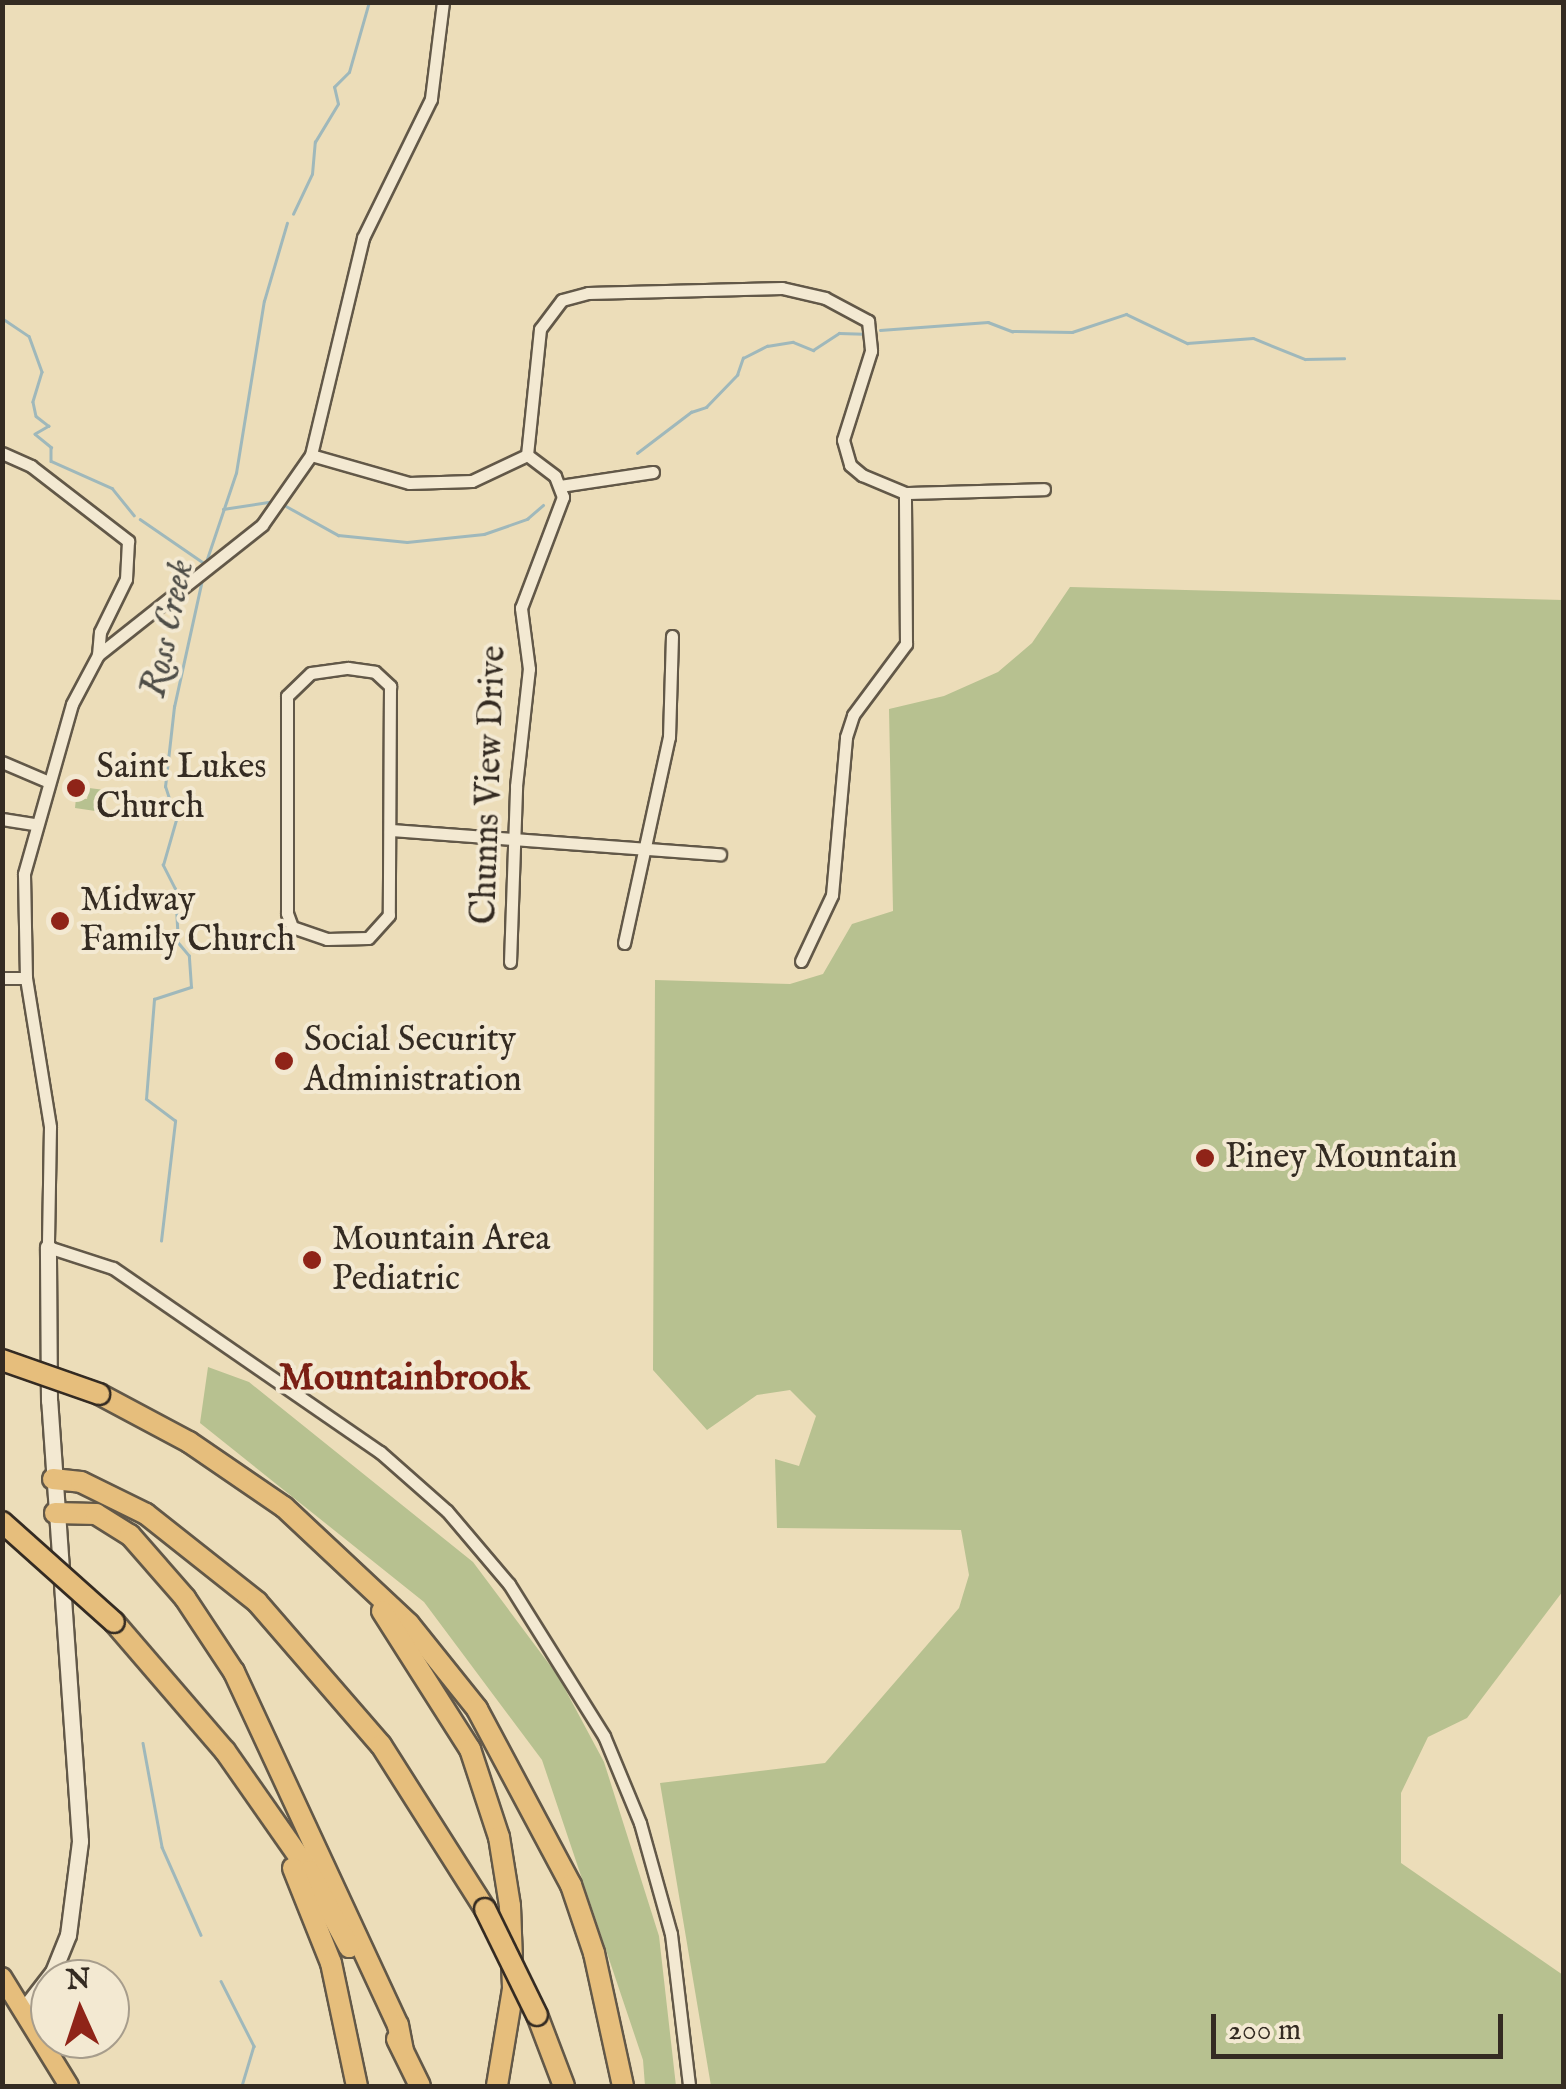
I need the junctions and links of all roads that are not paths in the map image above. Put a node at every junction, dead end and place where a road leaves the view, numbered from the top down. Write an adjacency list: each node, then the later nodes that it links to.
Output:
1 (442, 2): 3 (street)
2 (2, 453): 10 (street)
3 (312, 455): 4 (street); 10 (street)
4 (527, 455): 6 (street); 8 (street)
5 (653, 472): 6 (street)
6 (560, 486): 16 (street, Chunns View Drive)
7 (1044, 489): 8 (street)
8 (905, 493): 20 (street)
9 (672, 636): 17 (street)
10 (98, 655): 12 (street)
11 (2, 762): 12 (street)
12 (48, 782): 14 (street)
13 (2, 819): 14 (street)
14 (34, 824): 23 (street)
15 (390, 830): 15 (street); 16 (street)
16 (518, 840): 17 (street); 21 (street, Chunns View Drive)
17 (646, 851): 18 (street); 19 (street)
18 (720, 854)
19 (624, 944)
20 (801, 961)
21 (510, 962)
22 (2, 978): 23 (street)
23 (26, 978): 24 (street)
24 (48, 1247): 26 (main road); 40 (street)
25 (2, 1360): 29 (highway, bridge)
26 (53, 1479): 27 (main road); 38 (highway, bridge)
27 (56, 1513): 32 (main road); 33 (highway)
28 (2, 1522): 30 (highway, bridge)
29 (321, 1541): 37 (highway); 39 (highway)
30 (267, 1812): 33 (highway); 35 (highway)
31 (2, 1978): 32 (main road)
32 (24, 2008): 34 (main road)
33 (403, 2050): 36 (highway)
34 (69, 2086)
35 (356, 2086)
36 (420, 2086)
37 (497, 2086)
38 (564, 2086)
39 (622, 2086)
40 (690, 2086)

